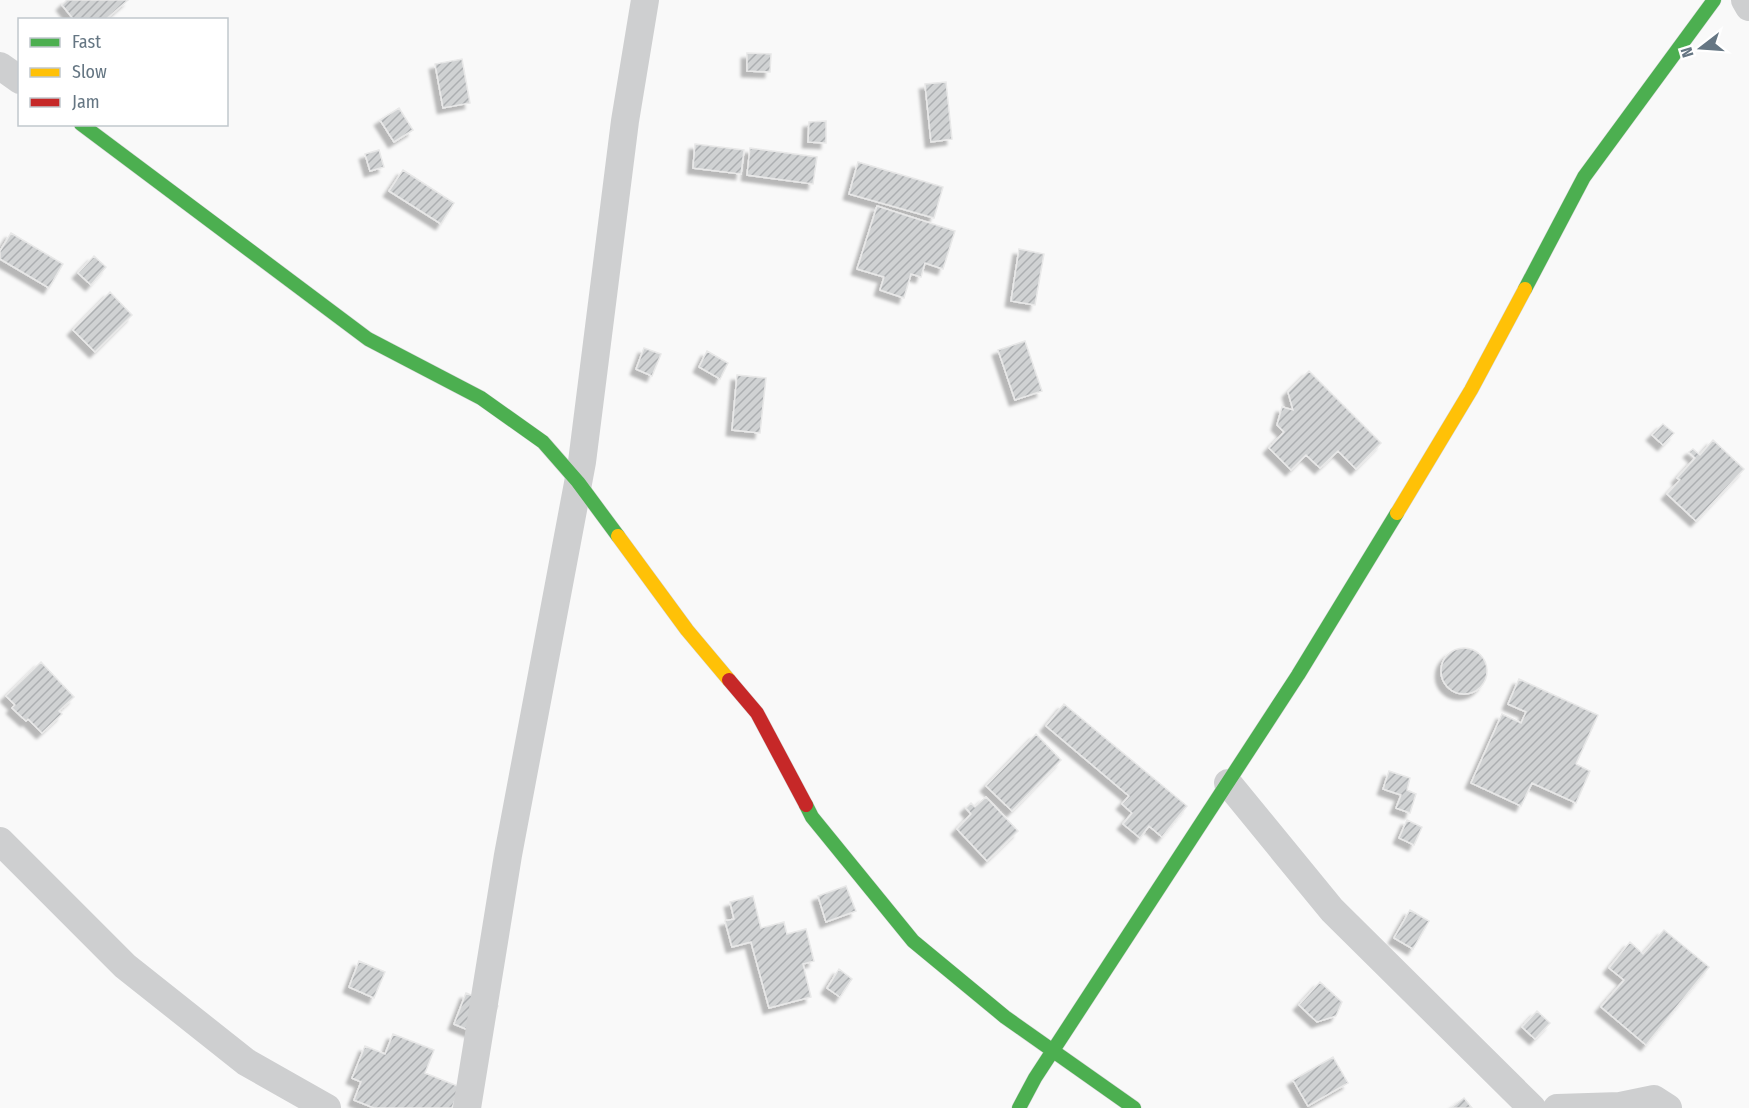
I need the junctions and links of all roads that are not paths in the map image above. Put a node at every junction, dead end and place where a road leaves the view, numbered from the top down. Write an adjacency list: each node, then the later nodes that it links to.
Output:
1 (645, 0): 8 (street)
2 (1714, 0): 9 (street)
3 (1745, 0): 4 (street)
4 (1749, 7)
5 (0, 66): 6 (street)
6 (18, 79)
7 (84, 126): 8 (street)
8 (578, 482): 11 (street); 13 (street)
9 (1228, 783): 11 (street); 16 (street)
10 (0, 841): 12 (street)
11 (1053, 1051): 14 (street); 15 (street)
12 (327, 1108)
13 (467, 1108)
14 (1019, 1108)
15 (1134, 1108)
16 (1532, 1108)
17 (1557, 1108): 18 (street)
18 (1668, 1108)

